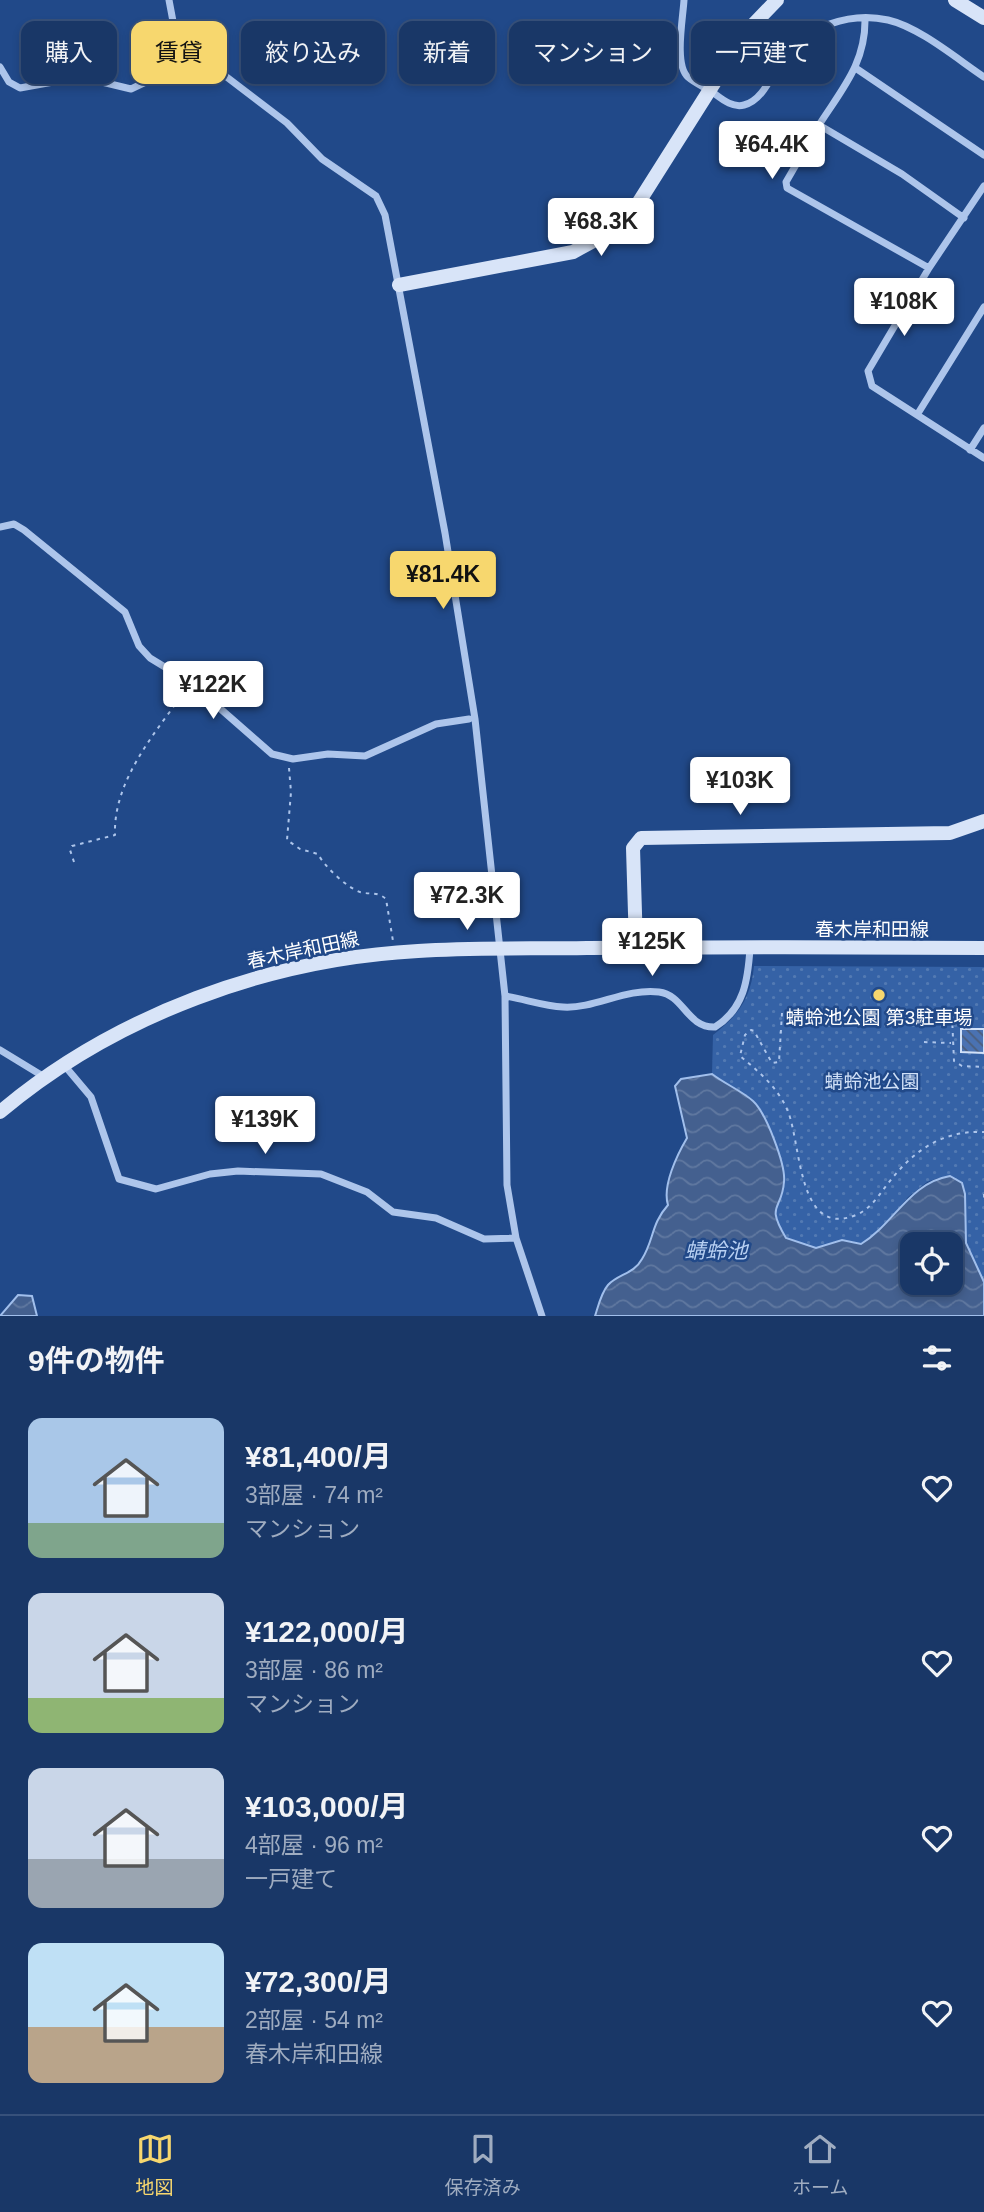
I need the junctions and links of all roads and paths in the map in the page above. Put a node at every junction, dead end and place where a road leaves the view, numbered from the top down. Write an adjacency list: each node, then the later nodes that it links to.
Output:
1 (169, 0): 7 (street)
2 (684, 0): 13 (street)
3 (777, 0): 13 (main road)
4 (955, 0): 6 (main road)
5 (865, 18): 9 (street); 10 (street); 13 (street)
6 (984, 18)
7 (173, 21)
8 (0, 67): 12 (street)
9 (857, 69): 14 (street); 15 (street)
10 (984, 77)
11 (227, 79): 19 (street)
12 (142, 84)
13 (709, 90): 19 (main road)
14 (820, 125): 17 (street); 18 (street)
15 (984, 155)
16 (984, 186): 17 (street)
17 (964, 218): 18 (street)
18 (929, 268): 21 (street)
19 (399, 285): 32 (street)
20 (984, 307): 21 (street)
21 (917, 415): 23 (street)
22 (984, 428): 23 (street)
23 (970, 450): 24 (street)
24 (984, 458)
25 (0, 527): 26 (street)
26 (191, 683): 28 (street); 30 (path)
27 (470, 719): 28 (street)
28 (288, 758): 35 (path)
29 (984, 821): 31 (main road)
30 (74, 862)
31 (636, 946): 32 (main road, 春木岸和田線); 33 (main road, 春木岸和田線)
32 (500, 948): 35 (main road, 春木岸和田線); 36 (street)
33 (750, 948): 34 (main road, 春木岸和田線); 36 (street)
34 (984, 948)
35 (393, 953): 42 (main road, 春木岸和田線)
36 (505, 996): 47 (street)
37 (782, 1013): 46 (path)
38 (952, 1016): 40 (path)
39 (925, 1042): 40 (path)
40 (951, 1043): 43 (path)
41 (0, 1050): 44 (street)
42 (64, 1065): 44 (main road, 春木岸和田線); 47 (street)
43 (984, 1066)
44 (46, 1078): 45 (main road, 春木岸和田線)
45 (0, 1112)
46 (984, 1132)
47 (516, 1238): 48 (street)
48 (542, 1316)

